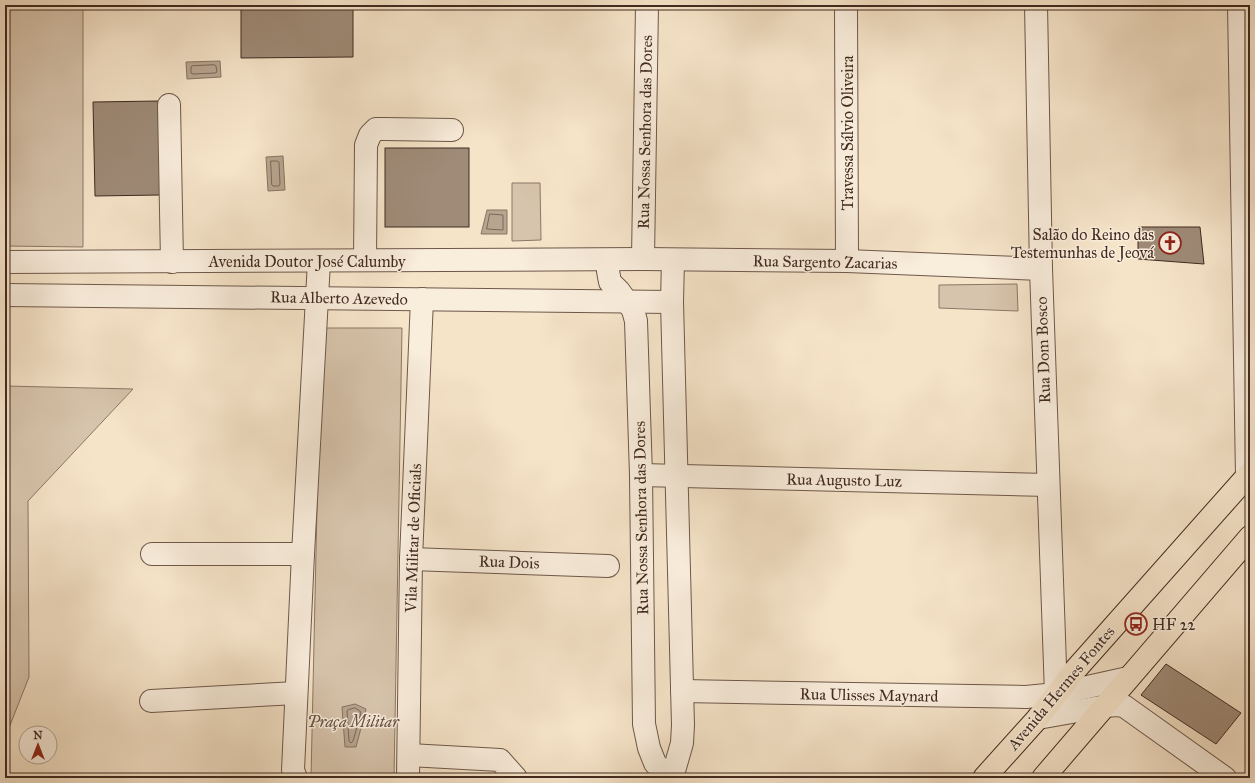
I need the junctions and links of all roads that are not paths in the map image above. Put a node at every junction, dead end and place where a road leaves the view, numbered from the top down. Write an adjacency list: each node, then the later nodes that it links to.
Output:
1 (647, 5): 7 (street, Rua Nossa Senhora das Dores)
2 (846, 5): 12 (street, Travessa Sálvio Oliveira)
3 (1036, 5): 15 (street, Rua Dom Bosco)
4 (1239, 5): 23 (street)
5 (169, 105): 14 (street)
6 (452, 130): 8 (street)
7 (643, 259): 9 (street, Rua Sargento Zacarias); 10 (street, Rua Sargento Zacarias)
8 (365, 260): 9 (street, Avenida Doutor José Calumby); 11 (street, Avenida Doutor José Calumby)
9 (610, 260): 19 (street, Rua Nossa Senhora das Dores)
10 (673, 260): 12 (street, Rua Sargento Zacarias); 20 (street)
11 (319, 261): 14 (street, Avenida Doutor José Calumby); 17 (street)
12 (847, 261): 15 (street, Rua Sargento Zacarias)
13 (5, 262): 14 (street, Avenida Doutor José Calumby)
14 (172, 262)
15 (1041, 269): 24 (street, Rua Dom Bosco)
16 (5, 294): 17 (street, Rua Alberto Azevedo)
17 (317, 298): 18 (street, Rua Alberto Azevedo); 27 (street)
18 (422, 299): 19 (street, Rua Alberto Azevedo); 28 (street, Vila Militar de Oficials)
19 (628, 302): 20 (street, Rua Alberto Azevedo); 21 (street, Rua Nossa Senhora das Dores)
20 (672, 302): 22 (street)
21 (640, 474): 22 (street, Rua Augusto Luz); 41 (street, Rua Nossa Senhora das Dores)
22 (676, 475): 24 (street, Rua Augusto Luz); 31 (street)
23 (1249, 475): 33 (main road, Avenida Hermes Fontes)
24 (1048, 485): 33 (street, Rua Dom Bosco)
25 (1250, 537): 30 (main road)
26 (152, 554): 27 (street)
27 (303, 554): 32 (street)
28 (411, 559): 29 (street, Rua Dois); 37 (street, Vila Militar de Oficials)
29 (608, 566)
30 (1128, 678): 33 (street, Rua Ulisses Maynard); 35 (main road)
31 (682, 691): 33 (street, Rua Ulisses Maynard); 42 (street)
32 (296, 693): 34 (street); 38 (street)
33 (1056, 694): 36 (main road, Avenida Hermes Fontes)
34 (152, 701)
35 (1106, 706): 36 (street); 44 (main road); 45 (street)
36 (1038, 718): 43 (main road, Avenida Hermes Fontes)
37 (409, 755): 39 (street, Vila Militar de Oficials); 40 (street)
38 (296, 778)
39 (408, 778)
40 (516, 778)
41 (668, 778)
42 (672, 778)
43 (984, 778)
44 (1043, 778)
45 (1225, 778)

